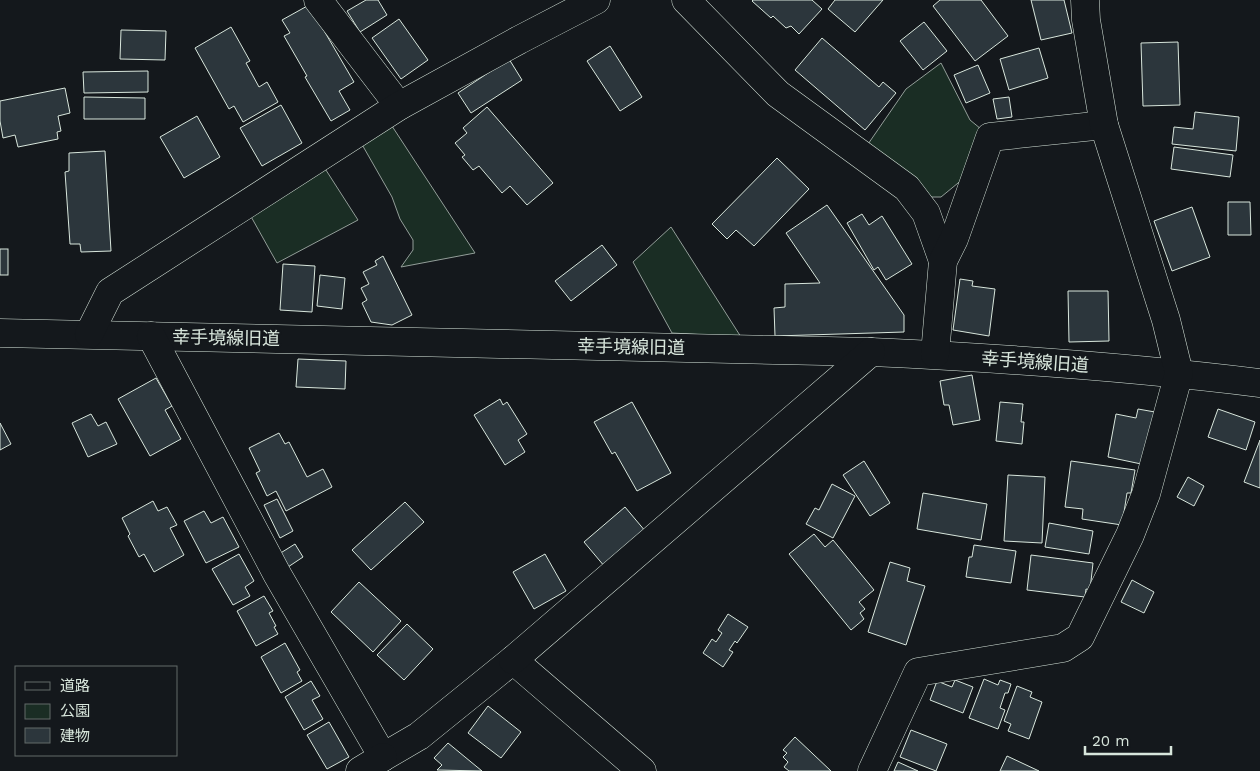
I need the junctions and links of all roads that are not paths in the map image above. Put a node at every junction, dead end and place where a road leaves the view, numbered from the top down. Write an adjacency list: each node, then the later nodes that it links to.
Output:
1 (318, 0): 5 (street)
2 (596, 0): 5 (street)
3 (686, 0): 7 (street)
4 (1085, 0): 6 (street)
5 (399, 106): 9 (street)
6 (1104, 125): 7 (street); 13 (street)
7 (943, 261): 12 (street)
8 (0, 333): 9 (street, 幸手境線旧道)
9 (89, 334): 10 (street, 幸手境線旧道)
10 (151, 336): 11 (street, 幸手境線旧道); 16 (street)
11 (871, 352): 12 (street, 幸手境線旧道); 15 (street)
12 (935, 354): 13 (street, 幸手境線旧道)
13 (1179, 373): 14 (street, 幸手境線旧道); 19 (street)
14 (1260, 382)
15 (513, 660): 16 (street); 18 (street)
16 (383, 757): 17 (street)
17 (360, 771)
18 (642, 771)
19 (872, 771)

